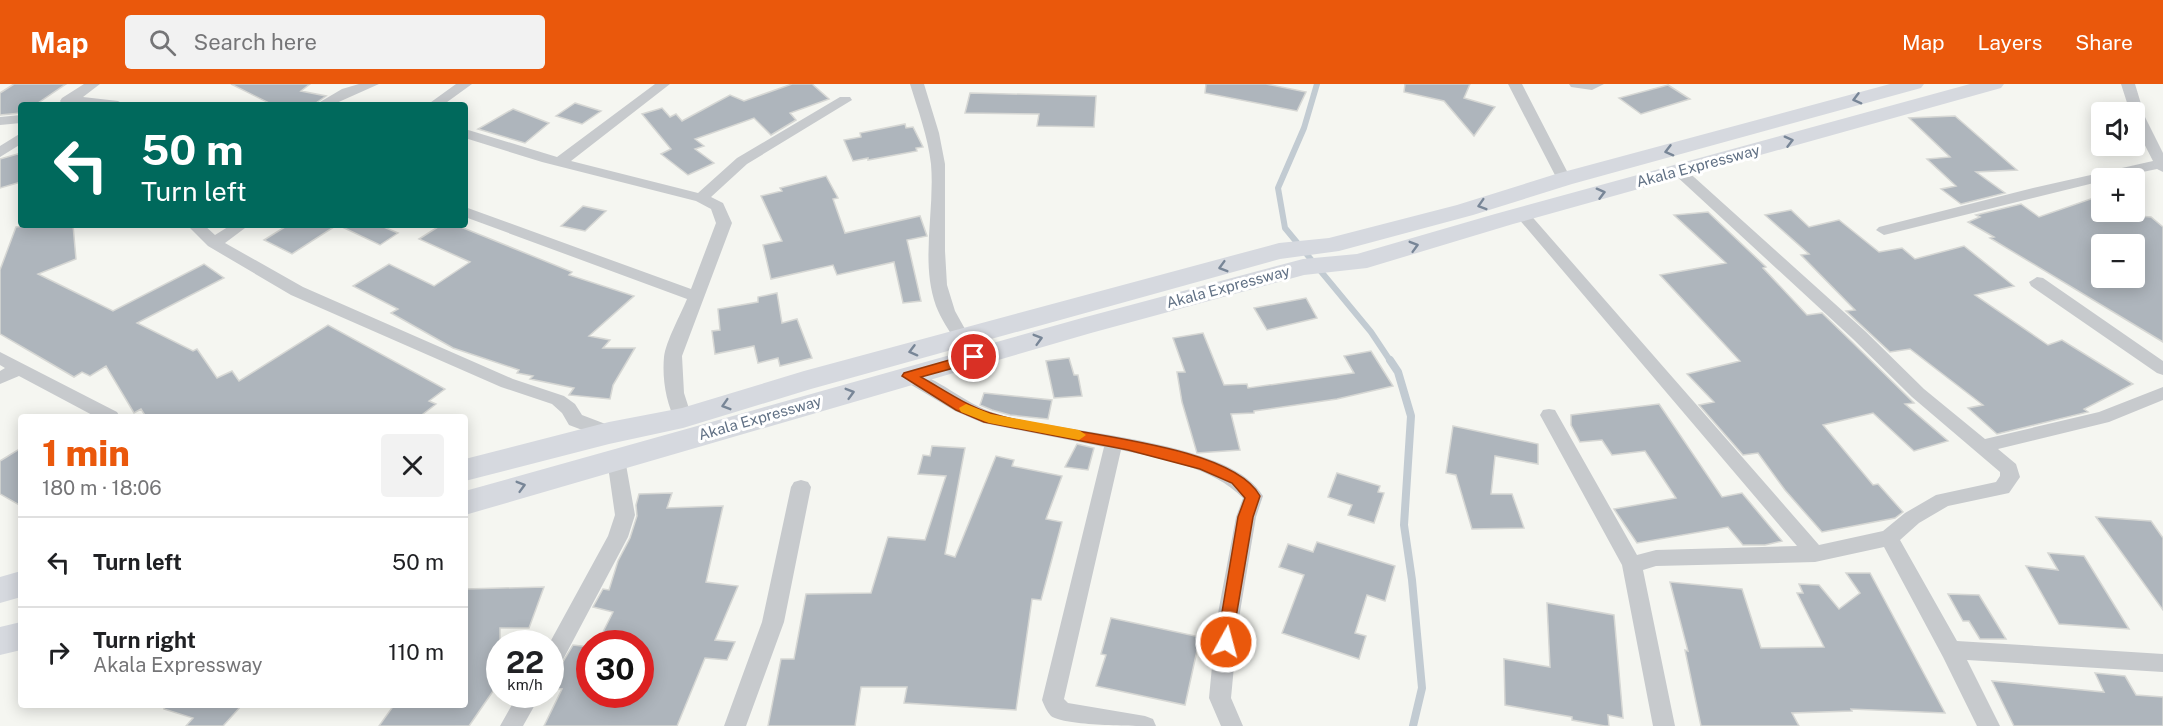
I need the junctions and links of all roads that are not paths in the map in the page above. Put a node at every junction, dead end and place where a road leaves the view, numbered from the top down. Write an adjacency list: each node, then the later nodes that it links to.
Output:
1 (93, 84): 13 (street)
2 (372, 84): 14 (street)
3 (465, 84): 15 (street)
4 (663, 84): 21 (street)
5 (917, 84): 34 (street)
6 (1515, 84): 24 (street)
7 (1576, 84): 8 (street)
8 (1597, 84)
9 (1914, 84): 24 (main road, Akala Expressway, one-way to 24)
10 (1994, 84): 23 (main road, Akala Expressway, one-way to 10)
11 (2128, 84): 22 (street)
12 (844, 100): 25 (street)
13 (66, 102)
14 (328, 102)
15 (439, 102)
16 (18, 119): 17 (street)
17 (0, 121)
18 (468, 134): 21 (street)
19 (18, 139): 20 (street)
20 (0, 153)
21 (560, 162): 25 (street)
22 (2161, 166): 30 (street)
23 (1679, 171): 27 (main road, Akala Expressway, one-way to 23); 46 (street)
24 (1564, 179): 34 (main road, Akala Expressway, one-way to 34)
25 (701, 198): 33 (street)
26 (468, 213): 33 (street)
27 (1522, 214): 38 (main road, Akala Expressway, one-way to 27); 51 (street)
28 (198, 228): 31 (street)
29 (236, 228): 31 (street)
30 (1884, 230)
31 (214, 243): 45 (street)
32 (2037, 282): 37 (street)
33 (696, 297): 43 (street)
34 (962, 338): 43 (main road, Akala Expressway, one-way to 43)
35 (0, 358): 36 (street)
36 (20, 368): 39 (street); 41 (street)
37 (2163, 369)
38 (909, 376): 44 (street); 45 (main road, Akala Expressway, one-way to 38)
39 (0, 378)
40 (2163, 393): 46 (street)
41 (105, 414)
42 (1549, 415): 52 (street)
43 (683, 418): 45 (main road, Akala Expressway)
44 (1114, 442): 63 (street); 64 (street)
45 (613, 446): 47 (main road, Akala Expressway); 49 (main road, Akala Expressway, one-way to 45); 56 (street)
46 (1980, 447): 50 (street)
47 (468, 470)
48 (801, 487): 62 (street)
49 (468, 502)
50 (1889, 538): 51 (street); 58 (street)
51 (1815, 554): 52 (street)
52 (1632, 564): 65 (street)
53 (18, 585): 54 (main road)
54 (0, 590)
55 (18, 637): 57 (main road)
56 (564, 639)
57 (0, 641)
58 (1951, 650): 59 (street); 66 (street)
59 (2163, 663)
60 (522, 708): 61 (street)
61 (511, 726)
62 (735, 726)
63 (1145, 726)
64 (1232, 726)
65 (1664, 726)
66 (1989, 726)

